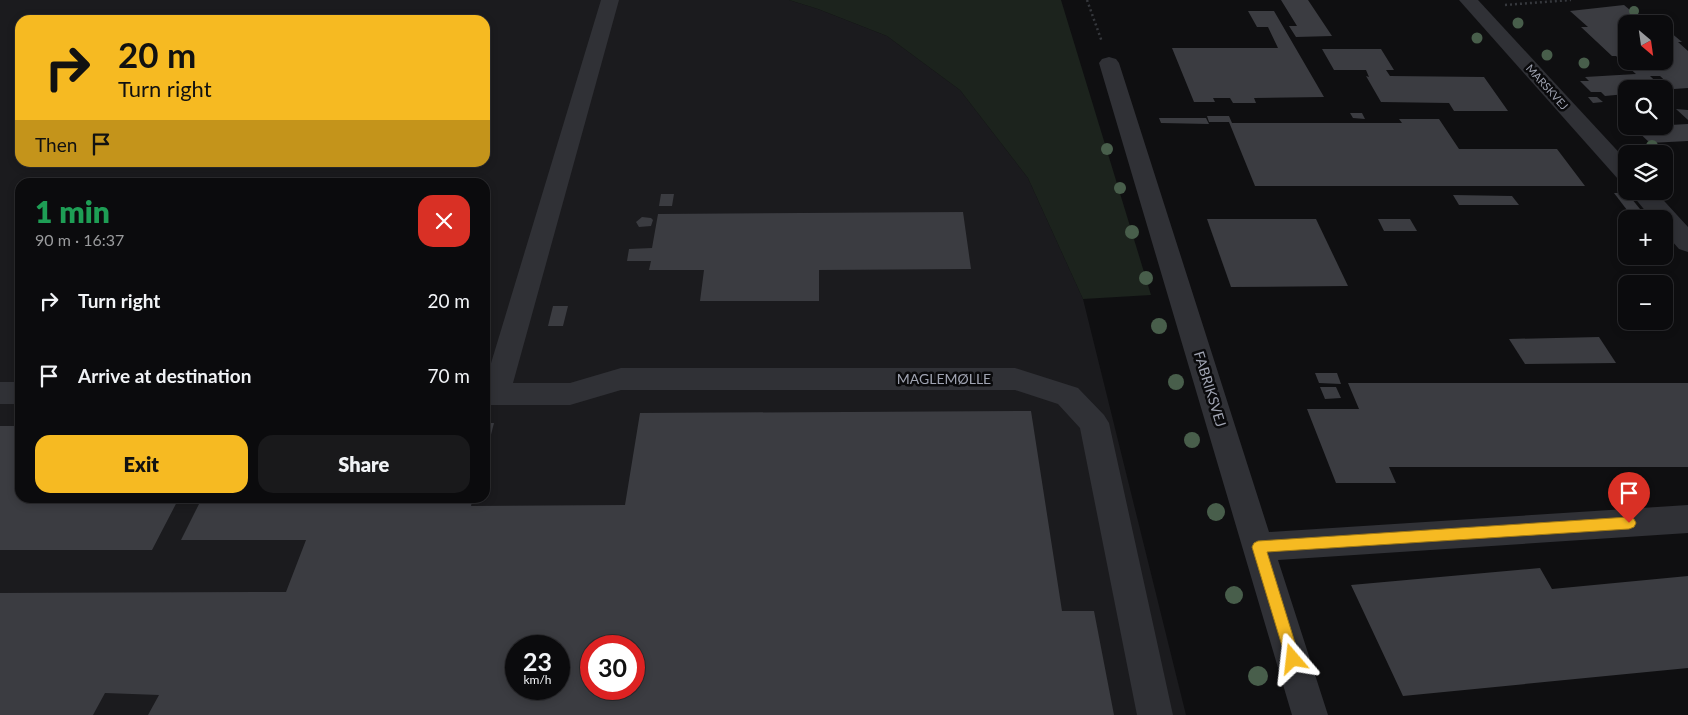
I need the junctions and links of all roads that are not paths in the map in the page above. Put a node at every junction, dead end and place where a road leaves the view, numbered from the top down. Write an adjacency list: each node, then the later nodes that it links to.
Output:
1 (610, 0): 9 (street)
2 (1471, 3): 4 (street, MARSKVEJ)
3 (1109, 63): 11 (street, FABRIKSVEJ)
4 (1618, 165)
5 (1650, 200): 6 (street)
6 (1688, 243)
7 (0, 393): 8 (street)
8 (15, 393)
9 (491, 394): 12 (street, MAGLEMØLLE)
10 (1688, 519): 11 (street)
11 (1258, 547): 13 (street, FABRIKSVEJ)
12 (1155, 715)
13 (1310, 715)

